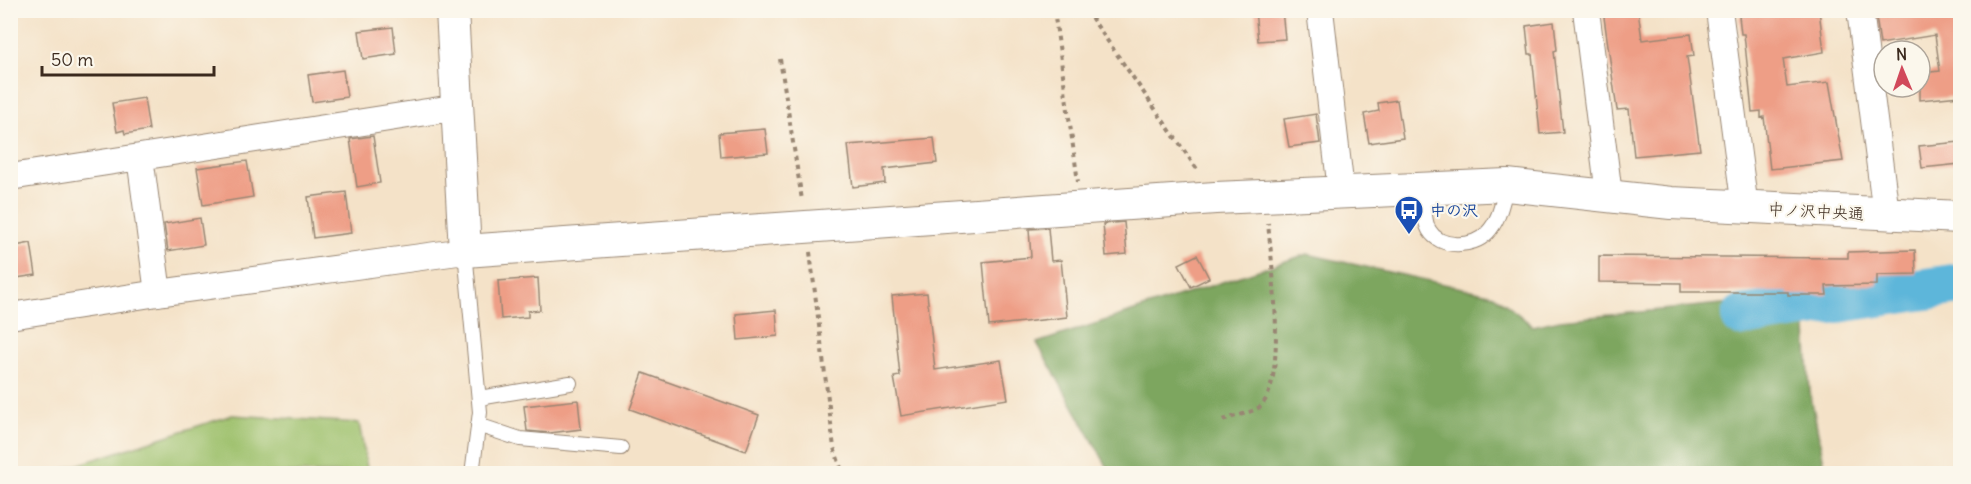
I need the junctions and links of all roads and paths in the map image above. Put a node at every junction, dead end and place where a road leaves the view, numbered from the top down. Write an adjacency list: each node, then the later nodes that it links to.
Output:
1 (452, 10): 9 (street)
2 (1054, 10): 18 (path)
3 (1086, 10): 17 (path)
4 (1320, 10): 14 (street)
5 (1586, 10): 16 (street)
6 (1719, 10): 19 (street)
7 (1860, 10): 20 (street)
8 (780, 59): 22 (path)
9 (459, 107): 10 (street); 23 (street)
10 (140, 158): 11 (street); 24 (street)
11 (10, 177)
12 (1507, 185): 13 (street, 中ノ沢中央通); 13 (lane); 16 (street, 中ノ沢中央通)
13 (1424, 188): 14 (street, 中ノ沢中央通)
14 (1341, 191): 15 (street, 中ノ沢中央通)
15 (1266, 195): 17 (street, 中ノ沢中央通); 28 (path)
16 (1609, 195): 19 (street, 中ノ沢中央通)
17 (1215, 198): 18 (street, 中ノ沢中央通)
18 (1082, 206): 22 (street, 中ノ沢中央通)
19 (1745, 208): 20 (street, 中ノ沢中央通)
20 (1886, 214): 21 (street, 中ノ沢中央通)
21 (1960, 217)
22 (806, 225): 23 (street, 中ノ沢中央通); 32 (path)
23 (465, 251): 24 (street); 27 (lane)
24 (158, 293): 25 (street)
25 (10, 316)
26 (570, 383): 27 (lane)
27 (478, 398): 29 (lane)
28 (1222, 420)
29 (478, 425): 30 (lane); 31 (lane)
30 (621, 448)
31 (472, 474)
32 (843, 474)

